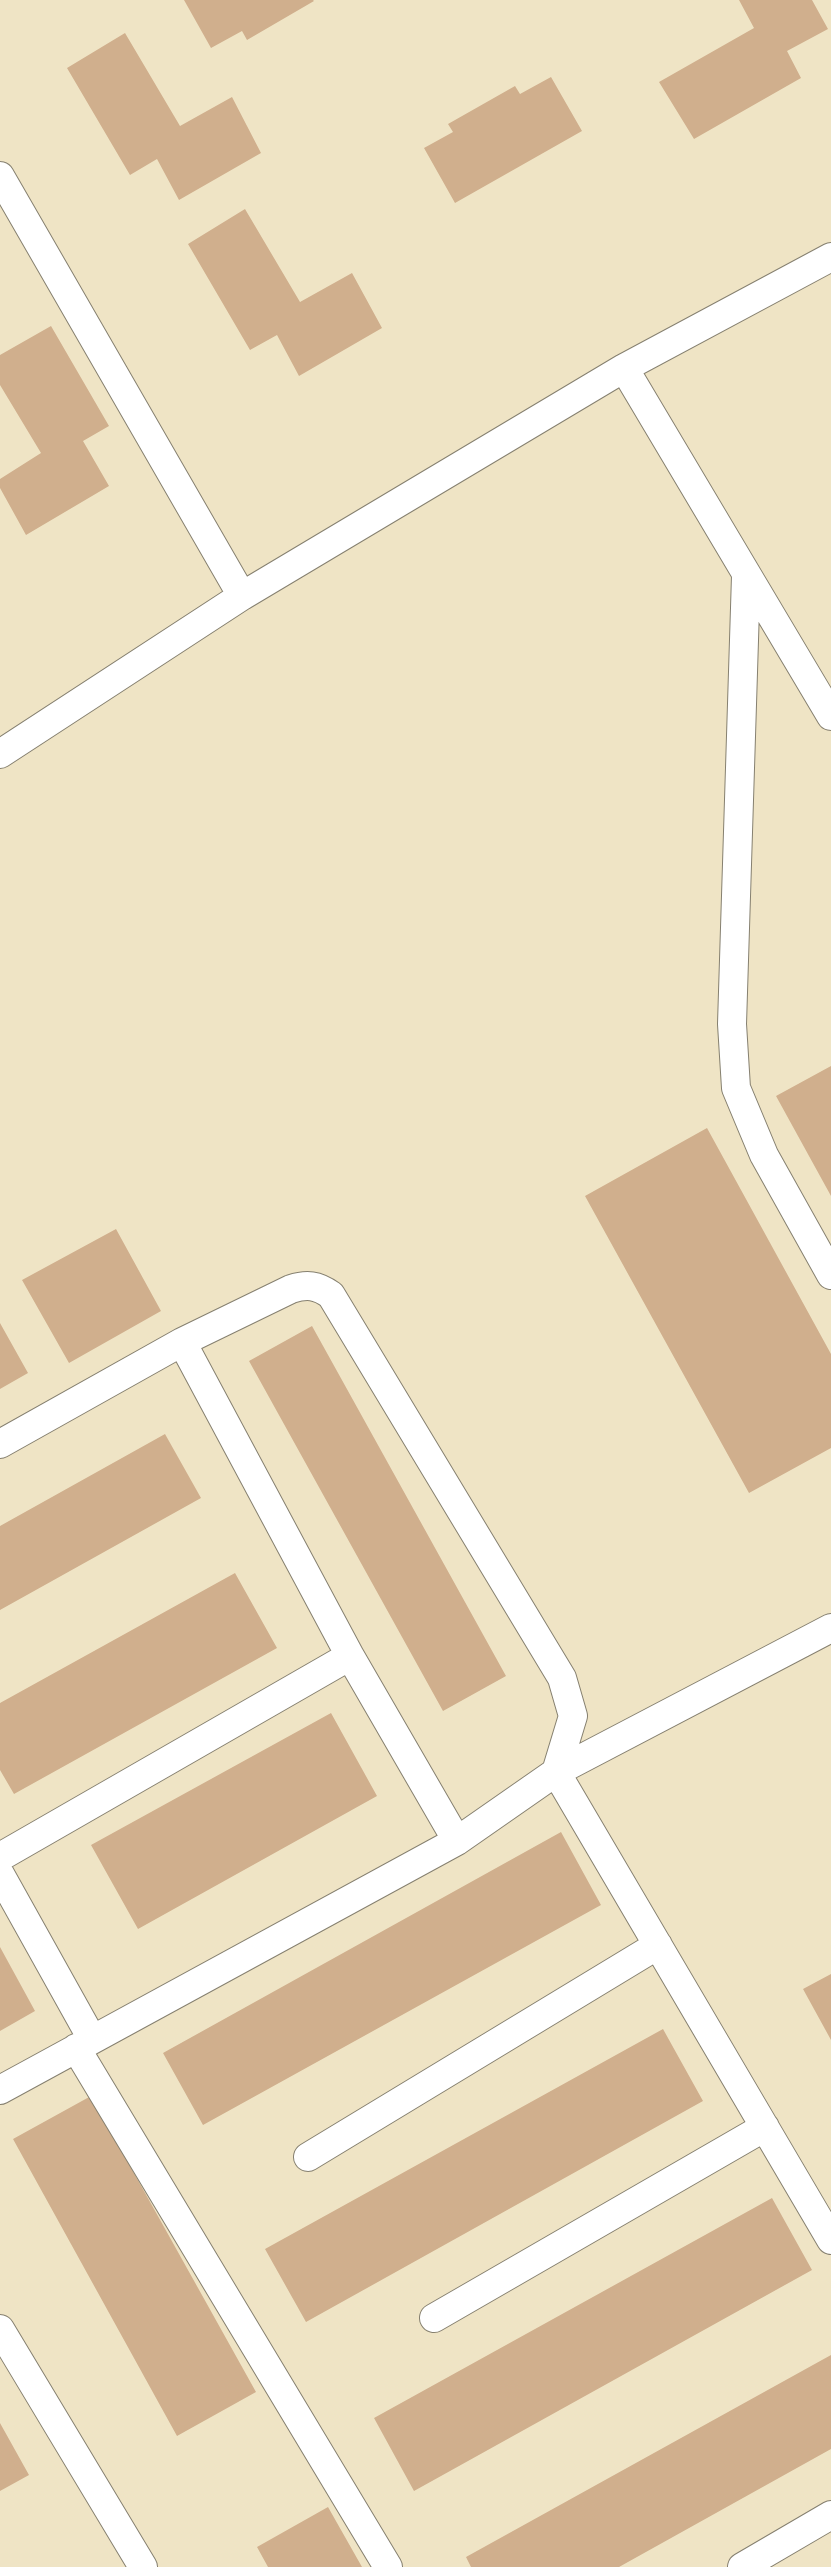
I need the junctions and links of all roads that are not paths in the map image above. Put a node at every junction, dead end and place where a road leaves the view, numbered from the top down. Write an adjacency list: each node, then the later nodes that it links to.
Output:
1 (0, 176): 5 (street)
2 (831, 257): 3 (street)
3 (624, 368): 4 (street); 5 (street)
4 (746, 576): 6 (street); 8 (street)
5 (242, 596): 7 (street)
6 (831, 716)
7 (0, 754)
8 (831, 1275)
9 (182, 1342): 10 (street); 12 (street); 13 (street)
10 (0, 1444)
11 (831, 1628): 13 (street)
12 (350, 1656): 14 (street); 15 (street)
13 (556, 1772): 14 (street); 17 (street)
14 (457, 1841): 18 (street)
15 (0, 1857)
16 (0, 1874): 18 (street)
17 (658, 1945): 20 (street); 21 (street)
18 (84, 2044): 19 (street); 27 (street)
19 (0, 2090)
20 (765, 2127): 22 (street); 23 (street)
21 (308, 2157)
22 (831, 2240)
23 (434, 2318)
24 (0, 2329): 26 (street)
25 (831, 2516): 28 (street)
26 (143, 2567)
27 (388, 2567)
28 (742, 2567)

